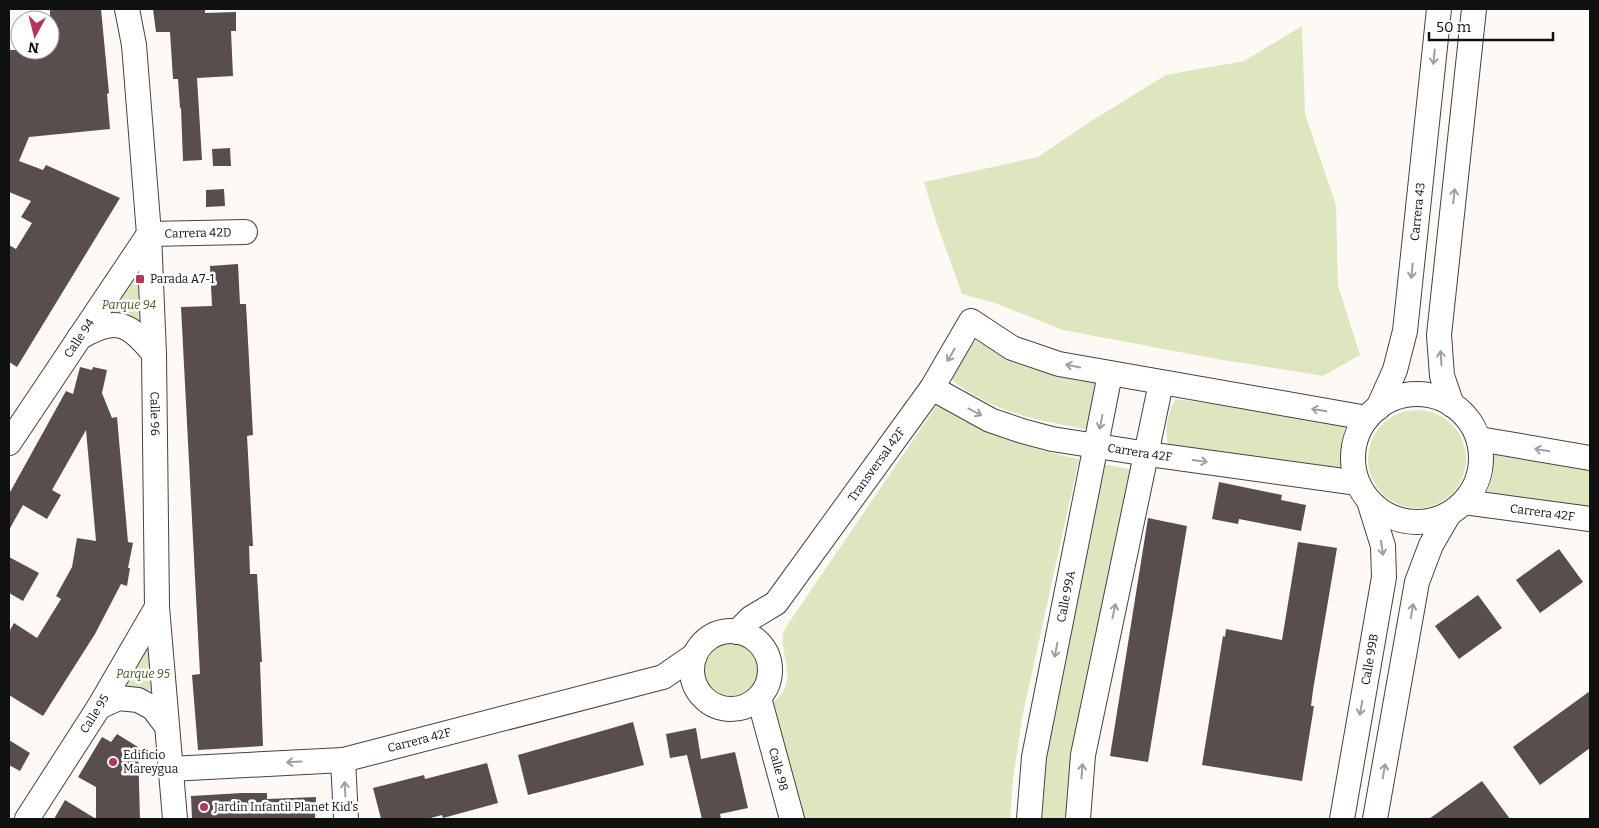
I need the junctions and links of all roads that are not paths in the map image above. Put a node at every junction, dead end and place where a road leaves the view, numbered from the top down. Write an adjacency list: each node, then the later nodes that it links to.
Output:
1 (127, 9): 5 (street, Calle 96)
2 (1439, 9): 12 (street, Carrera 43, one-way to 12)
3 (1474, 9): 11 (street, one-way to 3)
4 (246, 232): 5 (street, Carrera 42D)
5 (149, 234): 6 (street, Calle 94); 7 (street, Calle 96)
6 (79, 338): 7 (street); 14 (street, Calle 94)
7 (154, 354): 22 (street, Calle 96)
8 (1110, 374): 9 (street); 10 (street, Transversal 42F, one-way to 10); 15 (street, Calle 99A, one-way to 15)
9 (1161, 383): 12 (street, one-way to 9); 16 (street)
10 (932, 388): 15 (street, Carrera 42F, one-way to 15); 21 (street, Transversal 42F)
11 (1452, 405): 12 (street); 13 (street)
12 (1372, 413): 18 (street)
13 (1479, 439): 17 (street, one-way to 13); 19 (street)
14 (9, 443)
15 (1096, 446): 16 (street, Carrera 42F); 37 (street, Calle 99A, one-way to 37)
16 (1148, 454): 18 (street, Carrera 42F, one-way to 18); 38 (street, one-way to 16)
17 (1590, 458)
18 (1364, 492): 19 (street); 39 (street, Calle 99B, one-way to 39)
19 (1456, 508): 20 (street, Carrera 42F); 40 (street, one-way to 19)
20 (1590, 519)
21 (776, 603): 23 (street, Transversal 42F); 24 (street, Transversal 42F)
22 (157, 607): 29 (street, Calle 95); 30 (street, Calle 96)
23 (737, 632): 24 (street); 25 (street)
24 (764, 650): 28 (street)
25 (695, 655): 26 (street, Carrera 42F); 27 (street)
26 (663, 677): 27 (street, Carrera 42F); 31 (street, Carrera 42F)
27 (694, 684): 28 (street)
28 (750, 703): 36 (street, Calle 98)
29 (99, 707): 30 (street); 33 (street, Calle 95)
30 (166, 725): 32 (street, Calle 96)
31 (343, 760): 32 (street, Carrera 42F, one-way to 32); 35 (street, one-way to 31)
32 (170, 769): 34 (street, Calle 96)
33 (27, 819)
34 (174, 819)
35 (346, 819)
36 (792, 819)
37 (1029, 819)
38 (1078, 819)
39 (1342, 819)
40 (1375, 819)

